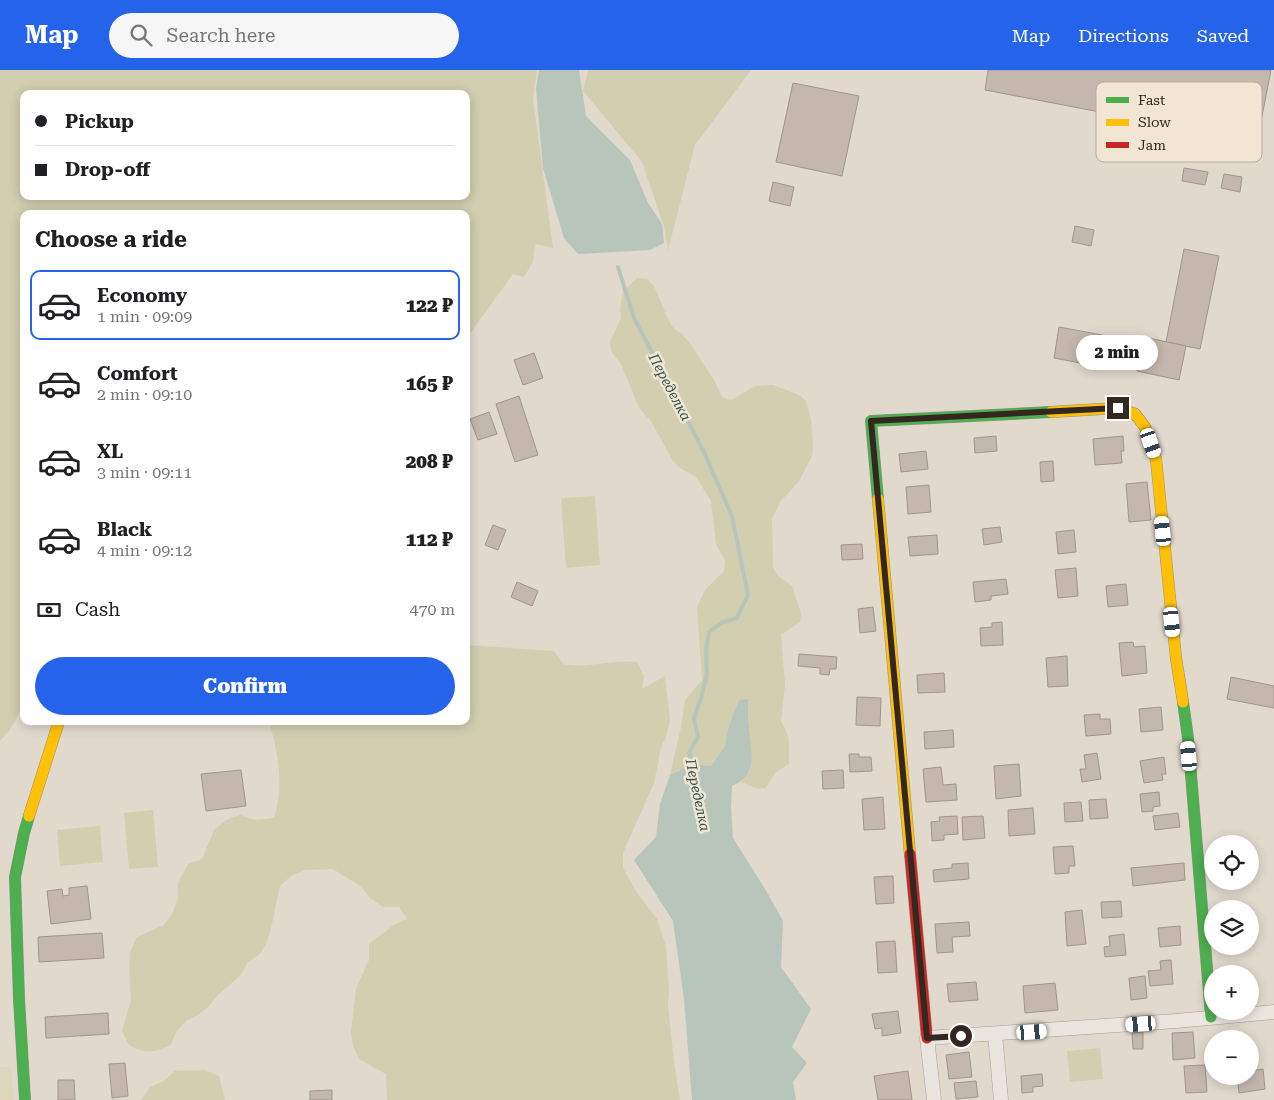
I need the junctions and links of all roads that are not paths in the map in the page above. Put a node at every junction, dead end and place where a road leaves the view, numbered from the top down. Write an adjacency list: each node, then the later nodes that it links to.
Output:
1 (58, 725): 8 (street)
2 (1207, 965): 7 (street)
3 (1274, 1012): 4 (street)
4 (1259, 1013)
5 (1204, 1018): 6 (street)
6 (995, 1034): 7 (street); 10 (street)
7 (927, 1038): 9 (street)
8 (25, 1100)
9 (934, 1100)
10 (1001, 1100)

